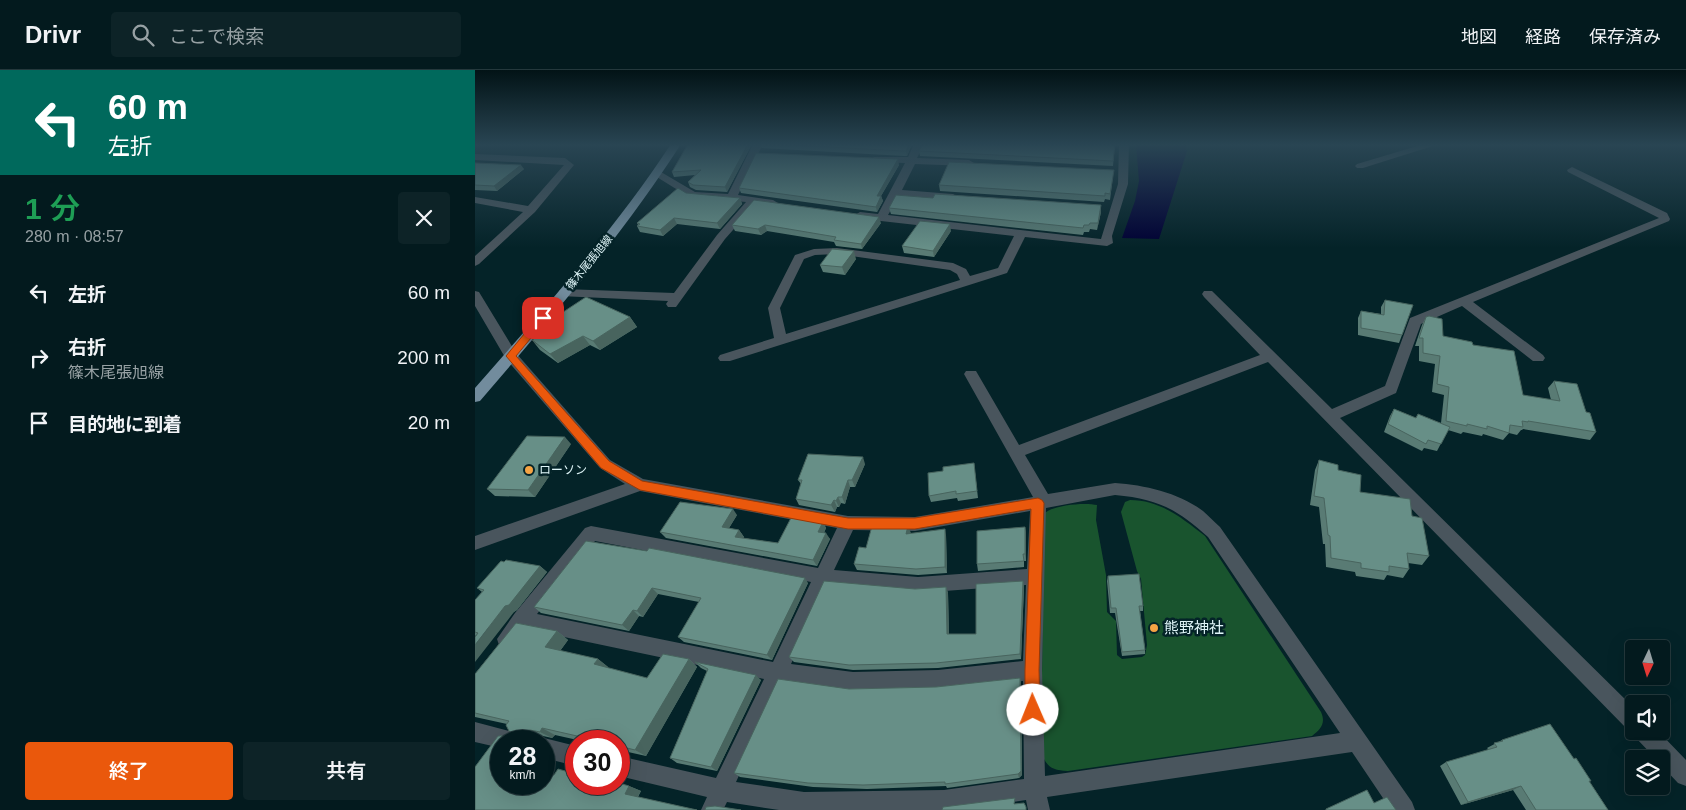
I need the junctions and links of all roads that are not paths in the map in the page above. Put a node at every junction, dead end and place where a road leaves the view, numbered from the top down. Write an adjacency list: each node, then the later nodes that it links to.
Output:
1 (558, 179): 14 (street)
2 (654, 179): 20 (main road, 篠木尾張旭線)
3 (665, 179): 9 (street)
4 (743, 179): 9 (street)
5 (902, 179): 8 (street)
6 (1121, 179): 17 (street)
7 (1589, 179): 23 (street)
8 (896, 193): 10 (street); 16 (street)
9 (732, 198): 12 (street)
10 (963, 198)
11 (475, 200): 14 (street)
12 (753, 200): 13 (street); 20 (street)
13 (783, 205)
14 (531, 210): 18 (street)
15 (851, 214): 16 (street)
16 (881, 218): 17 (street)
17 (1021, 234): 19 (street)
18 (475, 262)
19 (967, 281): 24 (street); 24 (street)
20 (564, 293): 25 (main road, 篠木尾張旭線)
21 (1208, 294): 26 (street)
22 (475, 295): 25 (street)
23 (1463, 301): 28 (street); 31 (street)
24 (781, 339): 27 (street)
25 (511, 356): 30 (main road, 篠木尾張旭線); 33 (street)
26 (1270, 356): 31 (street); 32 (street)
27 (725, 358)
28 (1538, 358)
29 (971, 374): 32 (street)
30 (475, 397)
31 (1331, 416): 43 (street)
32 (1015, 452): 34 (street)
33 (640, 486): 35 (street); 36 (street)
34 (1041, 502): 35 (street); 38 (street); 47 (street)
35 (848, 523): 37 (street)
36 (475, 543)
37 (825, 576): 38 (street); 39 (street); 42 (street)
38 (1036, 576): 41 (street)
39 (521, 620): 40 (street); 42 (street)
40 (498, 650)
41 (1032, 670): 42 (street); 50 (street)
42 (777, 672): 51 (street)
43 (1625, 713)
44 (475, 732): 45 (street)
45 (490, 736)
46 (1652, 740): 49 (street)
47 (1357, 741): 50 (street); 54 (street)
48 (630, 769): 51 (street)
49 (1686, 775)
50 (1035, 788): 51 (street); 53 (street)
51 (721, 790): 52 (street)
52 (712, 810)
53 (1039, 810)
54 (1404, 810)

